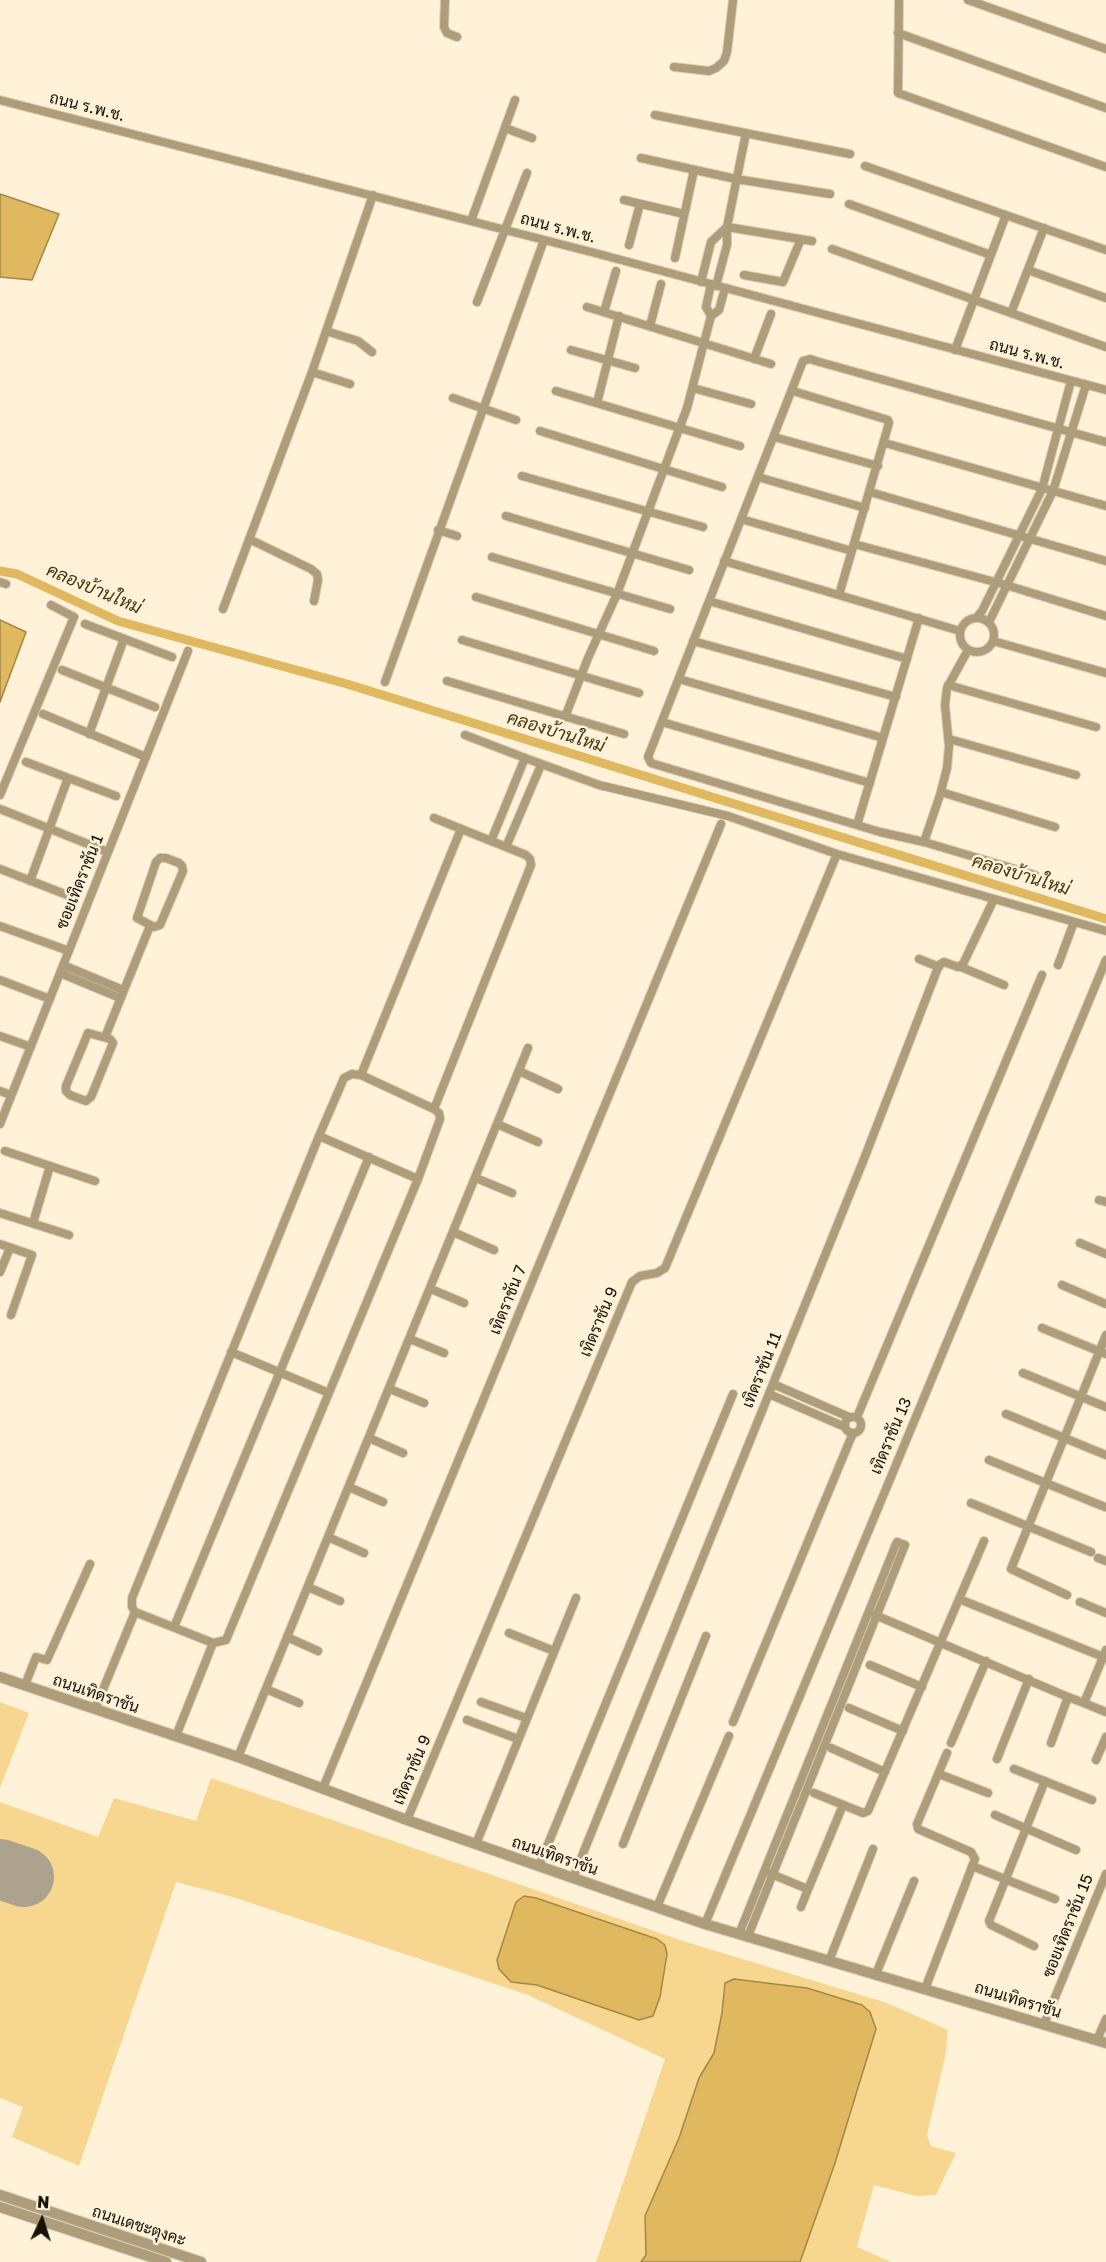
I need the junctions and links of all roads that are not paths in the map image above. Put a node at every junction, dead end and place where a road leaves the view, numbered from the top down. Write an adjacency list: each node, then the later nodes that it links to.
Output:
1 (445, 0): 6 (street)
2 (733, 0): 8 (street)
3 (899, 0): 5 (street)
4 (968, 0): 7 (street)
5 (898, 33): 11 (street); 19 (street)
6 (457, 37)
7 (1106, 49)
8 (674, 67)
9 (0, 100): 23 (street, ถนน ร.พ.ช.)
10 (515, 100): 13 (street)
11 (1106, 108)
12 (655, 115): 14 (street)
13 (505, 128): 15 (street); 30 (street)
14 (746, 133): 16 (street); 22 (street)
15 (532, 138)
16 (850, 154)
17 (641, 158): 20 (street)
18 (865, 165): 29 (street)
19 (1106, 167)
20 (694, 170): 22 (street); 28 (street)
21 (527, 173): 33 (street)
22 (736, 179): 24 (street); 31 (street)
23 (374, 195): 30 (street, ถนน ร.พ.ช.); 58 (street)
24 (830, 195)
25 (624, 200): 26 (street)
26 (640, 204): 28 (street); 37 (street)
27 (849, 204): 40 (street)
28 (684, 214): 41 (street)
29 (1006, 215): 32 (street); 40 (street)
30 (471, 221): 33 (street, ถนน ร.พ.ช.)
31 (727, 227): 34 (street); 45 (street); 47 (street)
32 (1044, 228): 39 (street); 42 (street)
33 (505, 230): 35 (street, ถนน ร.พ.ช.); 50 (street)
34 (801, 239): 36 (street); 44 (street)
35 (544, 240): 45 (street, ถนน ร.พ.ช.); 79 (street)
36 (812, 241)
37 (629, 246)
38 (832, 249): 49 (street)
39 (1106, 250)
40 (991, 255): 49 (street)
41 (675, 258)
42 (1028, 270): 48 (street); 53 (street)
43 (616, 271): 52 (street)
44 (744, 275)
45 (701, 282): 47 (street, ถนน ร.พ.ช.)
46 (661, 284): 57 (street)
47 (718, 286): 56 (street); 56 (street); 62 (street, ถนน ร.พ.ช.)
48 (1106, 298)
49 (974, 300): 53 (street); 62 (street)
50 (477, 302)
51 (587, 307): 52 (street)
52 (604, 312): 55 (street)
53 (1011, 313): 60 (street)
54 (771, 314): 65 (street)
55 (619, 316): 57 (street); 64 (street)
56 (711, 316): 59 (street)
57 (650, 326): 59 (street)
58 (326, 331): 63 (street); 68 (street)
59 (705, 342): 65 (street); 72 (street)
60 (1106, 347)
61 (571, 350): 64 (street)
62 (955, 350): 69 (street, ถนน ร.พ.ช.)
63 (372, 352)
64 (608, 359): 67 (street); 77 (street)
65 (754, 359): 66 (street)
66 (771, 364)
67 (635, 368)
68 (312, 372): 70 (street); 107 (street)
69 (1071, 381): 71 (street, ถนน ร.พ.ช.); 82 (street)
70 (350, 384)
71 (1086, 385): 73 (street, ถนน ร.พ.ช.); 84 (street)
72 (693, 388): 78 (street); 81 (street)
73 (1106, 390)
74 (556, 391): 77 (street)
75 (793, 392): 82 (street); 85 (street); 87 (street)
76 (453, 398): 79 (street)
77 (597, 403): 81 (street)
78 (751, 404)
79 (482, 408): 80 (street); 103 (street)
80 (516, 420)
81 (681, 427): 88 (street); 90 (street)
82 (1059, 430): 84 (street); 94 (street)
83 (540, 431): 90 (street)
84 (1072, 432): 86 (street); 95 (street)
85 (774, 437): 89 (street); 92 (street)
86 (1106, 442)
87 (885, 443): 89 (street); 94 (street)
88 (740, 446)
89 (878, 466): 96 (street)
90 (664, 469): 93 (street); 99 (street)
91 (522, 476): 99 (street)
92 (758, 477): 98 (street); 101 (street)
93 (722, 487)
94 (1042, 489): 95 (street); 105 (street)
95 (1053, 491): 97 (street); 106 (street)
96 (870, 492): 98 (street); 105 (street)
97 (1106, 506)
98 (865, 508): 108 (street)
99 (648, 511): 102 (street); 109 (street)
100 (506, 516): 109 (street)
101 (741, 519): 108 (street); 111 (street)
102 (703, 527)
103 (438, 530): 104 (street); 145 (street)
104 (457, 536)
105 (1019, 536): 106 (street); 114 (street)
106 (1029, 538): 112 (street); 115 (street)
107 (249, 539): 119 (street); 122 (street)
108 (853, 548): 114 (street); 117 (street)
109 (632, 552): 113 (street); 116 (street)
110 (492, 557): 116 (street)
111 (724, 561): 117 (street); 120 (street)
112 (1106, 561)
113 (689, 570)
114 (997, 583): 115 (street); 126 (street)
115 (1006, 585): 124 (street); 127 (street)
116 (617, 594): 123 (street); 130 (street)
117 (839, 595): 125 (street)
118 (476, 597): 130 (street)
119 (314, 601)
120 (709, 601): 133 (street); 139 (street)
121 (51, 605): 168 (street)
122 (223, 609)
123 (670, 609)
124 (1106, 616)
125 (919, 618): 129 (street); 139 (street)
126 (976, 618): 127 (street); 129 (street)
127 (989, 622): 134 (street)
128 (85, 624): 131 (street)
129 (960, 631): 135 (street)
130 (600, 634): 137 (street); 142 (street)
131 (124, 639): 138 (street); 147 (street)
132 (462, 640): 142 (street)
133 (693, 641): 143 (street); 149 (street)
134 (993, 641): 135 (street); 141 (street)
135 (968, 650): 146 (street)
136 (188, 651): 160 (street, ซอยเทิดราชัน 1)
137 (654, 651)
138 (172, 657)
139 (907, 659): 149 (street)
140 (62, 670): 147 (street)
141 (1106, 673)
142 (581, 676): 148 (street); 152 (street)
143 (679, 679): 153 (street); 158 (street)
144 (447, 681): 152 (street)
145 (385, 682)
146 (948, 684): 154 (street); 159 (street)
147 (106, 688): 150 (street); 155 (street)
148 (639, 693)
149 (896, 697): 158 (street)
150 (155, 706)
151 (43, 714): 155 (street)
152 (565, 717): 156 (street)
153 (662, 722): 166 (street); 173 (street)
154 (1096, 727)
155 (89, 734): 160 (street)
156 (624, 734)
157 (465, 735): 161 (street)
158 (884, 738): 166 (street)
159 (949, 740): 164 (street); 167 (street)
160 (146, 757): 180 (street, ซอยเทิดราชัน 1)
161 (525, 758): 163 (street); 177 (street)
162 (26, 762): 165 (street)
163 (541, 765): 179 (street); 181 (street)
164 (1076, 775)
165 (68, 778): 169 (street); 175 (street)
166 (870, 783): 173 (street)
167 (941, 792): 174 (street); 178 (street)
168 (0, 795)
169 (116, 796)
170 (0, 809): 175 (street)
171 (434, 818): 176 (street)
172 (721, 824): 326 (street, เทิดราชัน 7)
173 (857, 825): 178 (street)
174 (1055, 827)
175 (49, 829): 180 (street); 184 (street)
176 (461, 829): 177 (street); 208 (street)
177 (490, 841): 179 (street)
178 (924, 842): 183 (street)
179 (506, 847): 212 (street)
180 (108, 852): 191 (street, ซอยเทิดราชัน 1)
181 (837, 854): 186 (street); 332 (street, เทิดราชัน 9)
182 (0, 869): 184 (street)
183 (1035, 875)
184 (30, 880): 185 (street)
185 (75, 898)
186 (994, 899): 187 (street); 196 (street)
187 (1074, 922): 190 (street); 194 (street)
188 (0, 926): 191 (street)
189 (150, 926): 189 (street); 201 (street)
190 (1106, 931)
191 (69, 951): 197 (street, ซอยเทิดราชัน 1)
192 (919, 959): 195 (street)
193 (1106, 960): 349 (street, เทิดราชัน 13)
194 (1058, 965)
195 (939, 967): 196 (street); 247 (street, เทิดราชัน 11)
196 (961, 967): 200 (street)
197 (62, 969): 201 (street); 202 (street, ซอยเทิดราชัน 1)
198 (1042, 975): 256 (street)
199 (0, 980): 202 (street)
200 (1004, 985)
201 (122, 994): 204 (street)
202 (50, 999): 205 (street, ซอยเทิดราชัน 1)
203 (0, 1036): 205 (street)
204 (105, 1037): 204 (street)
205 (31, 1047): 211 (street, ซอยเทิดราชัน 1)
206 (528, 1048): 207 (street)
207 (519, 1071): 209 (street); 214 (street)
208 (361, 1075): 212 (street); 215 (street)
209 (558, 1089)
210 (0, 1091): 211 (street)
211 (11, 1095): 213 (street, ซอยเทิดราชัน 1)
212 (434, 1109): 221 (street)
213 (0, 1124)
214 (497, 1124): 216 (street); 220 (street)
215 (319, 1136): 218 (street); 242 (street)
216 (538, 1142)
217 (5, 1151): 219 (street)
218 (369, 1157): 221 (street); 245 (street)
219 (50, 1166): 222 (street); 225 (street)
220 (476, 1178): 223 (street); 226 (street)
221 (418, 1179): 249 (street)
222 (95, 1180)
223 (512, 1193)
224 (0, 1213): 225 (street)
225 (33, 1223): 227 (street)
226 (453, 1232): 231 (street); 235 (street)
227 (69, 1235)
228 (1080, 1243): 232 (street)
229 (0, 1244): 230 (street)
230 (10, 1248): 233 (street); 238 (street)
231 (494, 1250)
232 (1106, 1254)
233 (0, 1272)
234 (1062, 1285): 237 (street)
235 (430, 1289): 236 (street); 241 (street)
236 (464, 1303)
237 (1106, 1304)
238 (10, 1316)
239 (1042, 1328): 244 (street)
240 (1106, 1335): 244 (street)
241 (410, 1339): 243 (street); 248 (street)
242 (231, 1352): 245 (street); 281 (street)
243 (444, 1353)
244 (1103, 1353): 252 (street)
245 (280, 1372): 249 (street); 284 (street)
246 (1023, 1373): 252 (street)
247 (773, 1384): 250 (street, เทิดราชัน 11); 256 (street)
248 (390, 1389): 253 (street); 259 (street)
249 (329, 1393): 289 (street)
250 (769, 1394): 257 (street); 342 (street, เทิดราชัน 11)
251 (733, 1395): 338 (street)
252 (1081, 1397): 254 (street); 260 (street)
253 (424, 1403)
254 (1106, 1407)
255 (1006, 1414): 260 (street)
256 (853, 1418): 257 (street); 258 (street)
257 (845, 1427): 258 (street)
258 (853, 1433): 309 (street)
259 (369, 1438): 261 (street); 265 (street)
260 (1064, 1438): 262 (street); 264 (street)
261 (403, 1453)
262 (1106, 1455)
263 (989, 1460): 264 (street)
264 (1046, 1482): 268 (street); 269 (street)
265 (349, 1487): 266 (street); 270 (street)
266 (383, 1502)
267 (971, 1503): 269 (street)
268 (1105, 1507)
269 (1028, 1528): 273 (street); 276 (street)
270 (328, 1537): 272 (street); 275 (street)
271 (984, 1541): 278 (street)
272 (364, 1553)
273 (1098, 1557)
274 (90, 1564): 297 (street)
275 (308, 1587): 279 (street); 287 (street)
276 (1067, 1595)
277 (576, 1598): 291 (street)
278 (959, 1599): 288 (street); 292 (street)
279 (340, 1601)
280 (1080, 1602): 282 (street)
281 (135, 1612): 284 (street); 304 (street)
282 (1106, 1613)
283 (873, 1614): 283 (street); 288 (street); 340 (street)
284 (174, 1627): 289 (street)
285 (509, 1633): 291 (street)
286 (706, 1636): 335 (street)
287 (287, 1637): 290 (street); 299 (street)
288 (941, 1642): 293 (street); 298 (street)
289 (213, 1643): 311 (street)
290 (318, 1651)
291 (554, 1651): 307 (street)
292 (1105, 1655): 303 (street)
293 (986, 1661): 296 (street); 315 (street)
294 (870, 1665): 298 (street)
295 (0, 1677): 297 (street, ถนนเทิดราชัน)
296 (1029, 1679): 300 (street); 320 (street)
297 (24, 1685): 304 (street, ถนนเทิดราชัน)
298 (922, 1687): 310 (street)
299 (266, 1689): 302 (street); 319 (street)
300 (1068, 1697): 303 (street); 316 (street)
301 (481, 1701): 307 (street)
302 (299, 1702)
303 (1084, 1703): 306 (street)
304 (94, 1708): 311 (street, ถนนเทิดราชัน)
305 (849, 1708): 310 (street)
306 (1106, 1712)
307 (526, 1718): 314 (street)
308 (468, 1720): 314 (street)
309 (733, 1722)
310 (903, 1731): 323 (street)
311 (176, 1736): 319 (street, ถนนเทิดราชัน)
312 (729, 1736): 347 (street)
313 (1106, 1737): 321 (street)
314 (518, 1739): 334 (street)
315 (951, 1743)
316 (1051, 1743)
317 (831, 1748): 323 (street)
318 (947, 1753): 324 (street)
319 (238, 1757): 326 (street, ถนนเทิดราชัน)
320 (997, 1759)
321 (1096, 1760)
322 (1014, 1769): 325 (street)
323 (885, 1772): 330 (street)
324 (939, 1774): 328 (street); 339 (street)
325 (1045, 1781): 329 (street); 333 (street)
326 (323, 1788): 332 (street, ถนนเทิดราชัน)
327 (814, 1793): 330 (street)
328 (988, 1793)
329 (1092, 1800)
330 (843, 1805): 345 (street)
331 (994, 1815): 333 (street)
332 (407, 1820): 334 (street, ถนนเทิดราชัน)
333 (1027, 1828): 337 (street); 343 (street)
334 (476, 1844): 338 (street, ถนนเทิดราชัน)
335 (623, 1844)
336 (873, 1849): 352 (street)
337 (1076, 1850)
338 (539, 1866): 342 (street, ถนนเทิดราชัน)
339 (972, 1866): 343 (street); 354 (street)
340 (768, 1873): 345 (street); 350 (street)
341 (1106, 1874): 356 (street, ซอยเทิดราชัน 15)
342 (573, 1878): 347 (street, ถนนเทิดราชัน)
343 (1005, 1879): 346 (street); 351 (street)
344 (914, 1881): 353 (street)
345 (809, 1887): 348 (street)
346 (1055, 1899)
347 (657, 1907): 349 (street, ถนนเทิดราชัน)
348 (801, 1907)
349 (705, 1924): 350 (street, ถนนเทิดราชัน)
350 (744, 1935): 352 (street, ถนนเทิดราชัน)
351 (1034, 1946)
352 (829, 1960): 353 (street, ถนนเทิดราชัน)
353 (876, 1974): 354 (street, ถนนเทิดราชัน)
354 (925, 1989): 356 (street, ถนนเทิดราชัน)
355 (1106, 2019): 357 (street)
356 (1044, 2024): 357 (street, ถนนเทิดราชัน)
357 (1101, 2042)
358 (0, 2195): 361 (street, ถนนเดชะตุงคะ)
359 (0, 2207): 360 (street, ถนนเดชะตุงคะ)
360 (166, 2262)
361 (201, 2262)

